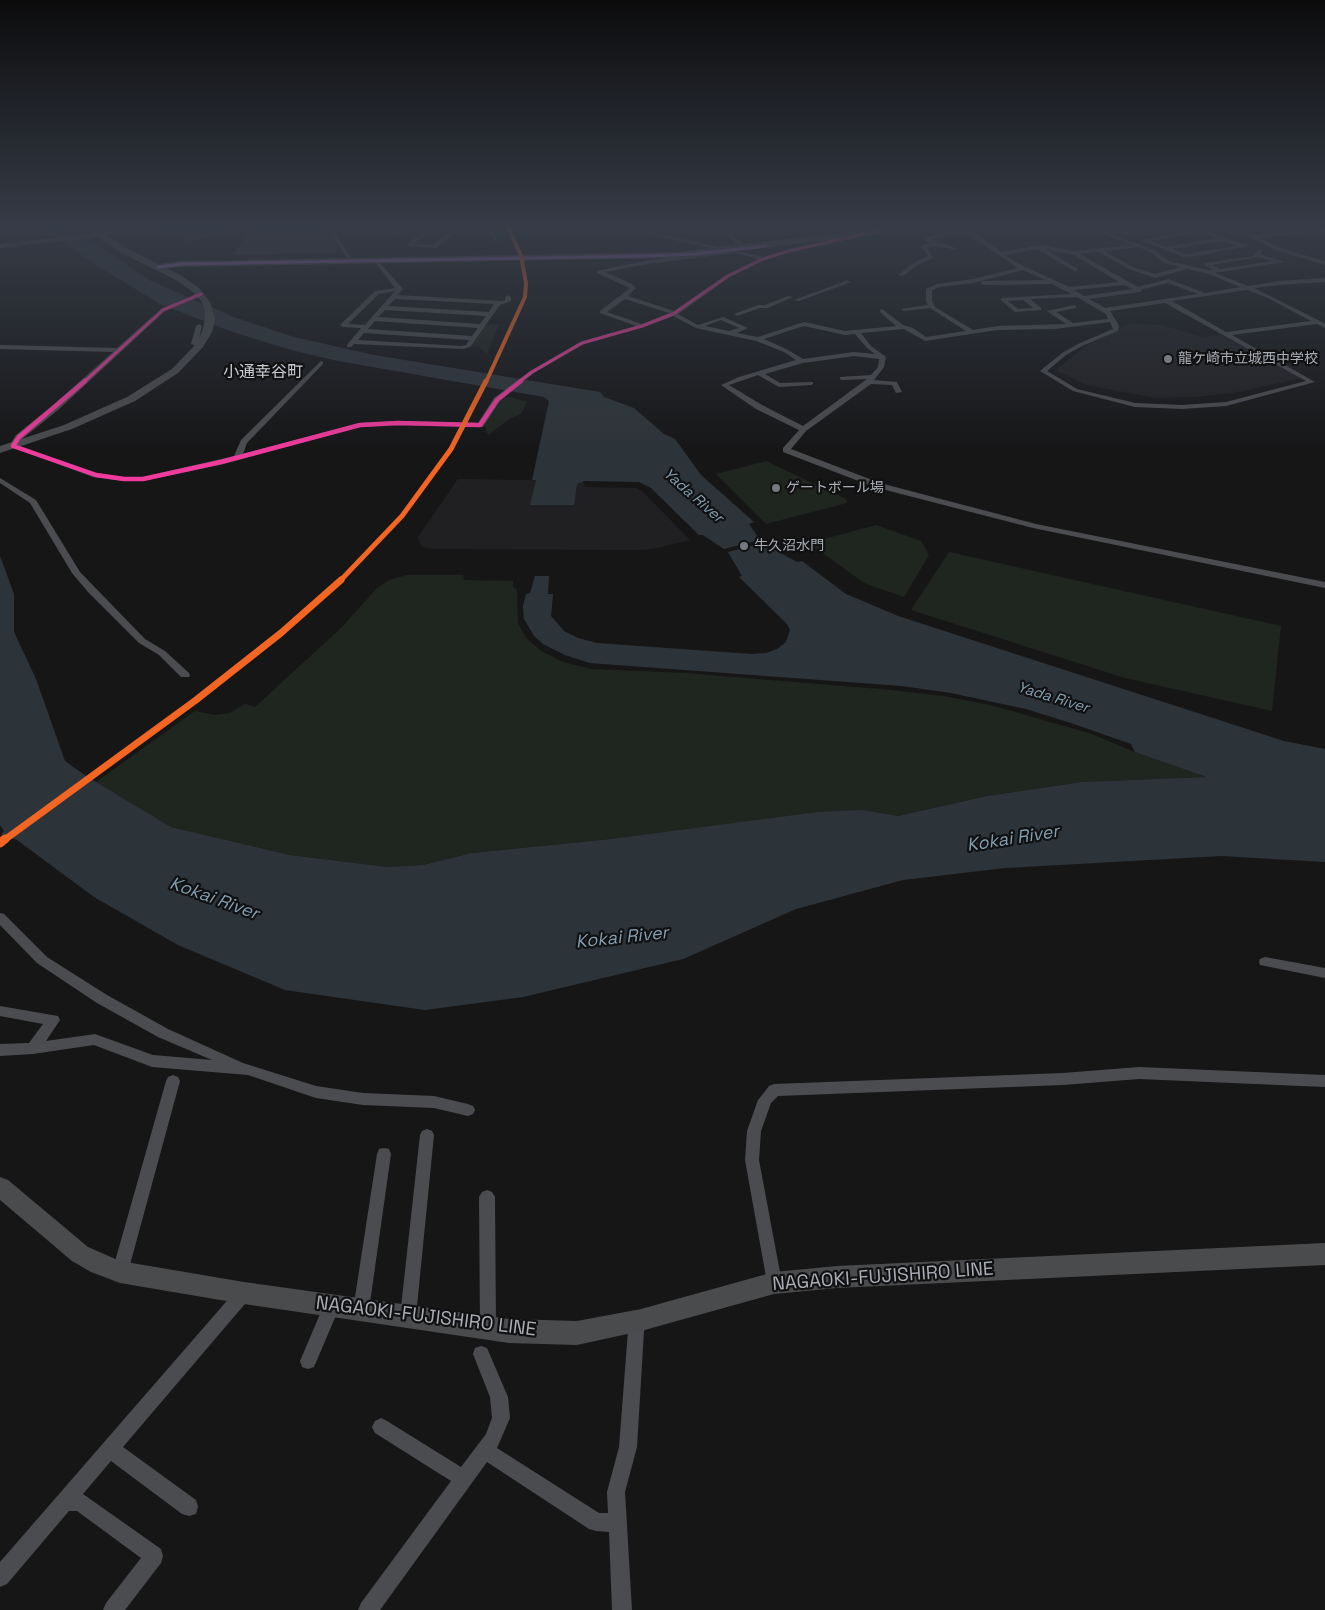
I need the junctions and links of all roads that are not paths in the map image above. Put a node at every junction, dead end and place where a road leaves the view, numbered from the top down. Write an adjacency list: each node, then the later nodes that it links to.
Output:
1 (184, 302): 47 (street)
2 (201, 302): 57 (main road)
3 (367, 302): 39 (street)
4 (390, 302): 22 (street)
5 (483, 302): 19 (street)
6 (507, 302): 19 (street)
7 (616, 302): 35 (street)
8 (639, 302): 28 (street)
9 (691, 302): 28 (street)
10 (778, 302): 29 (street)
11 (930, 302): 20 (street)
12 (1007, 302): 13 (street)
13 (1030, 302)
14 (1066, 302): 21 (street)
15 (1092, 302): 24 (street)
16 (1152, 302): 24 (street)
17 (1169, 302): 43 (street)
18 (1278, 302): 32 (street)
19 (498, 303): 27 (street)
20 (932, 306): 23 (street); 41 (street)
21 (1074, 307): 26 (street); 33 (street)
22 (384, 308): 27 (street); 30 (street)
23 (904, 309)
24 (1106, 310): 31 (street)
25 (882, 311): 38 (street)
26 (1081, 311)
27 (490, 314): 34 (street)
28 (674, 314): 35 (street); 37 (street)
29 (737, 314)
30 (374, 320): 34 (street); 39 (street)
31 (1112, 320): 33 (street); 43 (street)
32 (1318, 322): 36 (street); 43 (street)
33 (1072, 325): 41 (street)
34 (482, 326): 44 (street)
35 (642, 326): 59 (street)
36 (1325, 326)
37 (698, 327): 42 (street); 42 (street)
38 (901, 327): 40 (street); 41 (street)
39 (365, 329): 44 (street); 44 (street)
40 (857, 332): 45 (street); 48 (street)
41 (972, 332)
42 (730, 333): 45 (street)
43 (1225, 334)
44 (474, 338)
45 (758, 339): 49 (street)
46 (0, 347): 47 (street)
47 (118, 350): 57 (street)
48 (883, 357): 49 (street); 53 (street)
49 (802, 361): 51 (street)
50 (320, 363): 59 (street)
51 (759, 373): 54 (street); 56 (street)
52 (842, 378): 53 (street)
53 (870, 380): 55 (street); 56 (street)
54 (811, 383)
55 (898, 392)
56 (803, 429): 61 (street)
57 (13, 446): 58 (main road); 59 (street)
58 (0, 450)
59 (237, 458)
60 (0, 480): 62 (street)
61 (1325, 585)
62 (185, 675)
63 (0, 918): 69 (street)
64 (1265, 962): 65 (street)
65 (1325, 973)
66 (0, 1011): 67 (street)
67 (33, 1048): 68 (street); 69 (street)
68 (0, 1050)
69 (248, 1069): 72 (street)
70 (174, 1081): 78 (street)
71 (1325, 1081): 79 (street)
72 (468, 1110)
73 (427, 1136): 83 (street)
74 (384, 1154): 82 (street)
75 (0, 1186): 78 (main road, NAGAOKI-FUJISHIRO LINE)
76 (487, 1197): 85 (street)
77 (1325, 1254): 79 (main road, NAGAOKI-FUJISHIRO LINE)
78 (120, 1272): 80 (main road, NAGAOKI-FUJISHIRO LINE)
79 (774, 1283): 84 (main road, NAGAOKI-FUJISHIRO LINE)
80 (244, 1293): 81 (main road, NAGAOKI-FUJISHIRO LINE); 89 (street)
81 (332, 1306): 82 (main road, NAGAOKI-FUJISHIRO LINE); 87 (street)
82 (362, 1310): 83 (main road, NAGAOKI-FUJISHIRO LINE)
83 (408, 1316): 85 (main road, NAGAOKI-FUJISHIRO LINE)
84 (641, 1320): 85 (main road, NAGAOKI-FUJISHIRO LINE); 94 (street)
85 (488, 1327)
86 (481, 1354): 90 (street)
87 (308, 1361)
88 (381, 1428): 91 (street)
89 (110, 1449): 92 (street); 93 (street)
90 (484, 1450): 91 (street); 94 (street)
91 (464, 1480): 97 (street)
92 (65, 1502): 95 (street); 96 (street)
93 (189, 1507)
94 (618, 1523): 98 (street)
95 (0, 1577)
96 (113, 1610)
97 (368, 1610)
98 (622, 1610)

